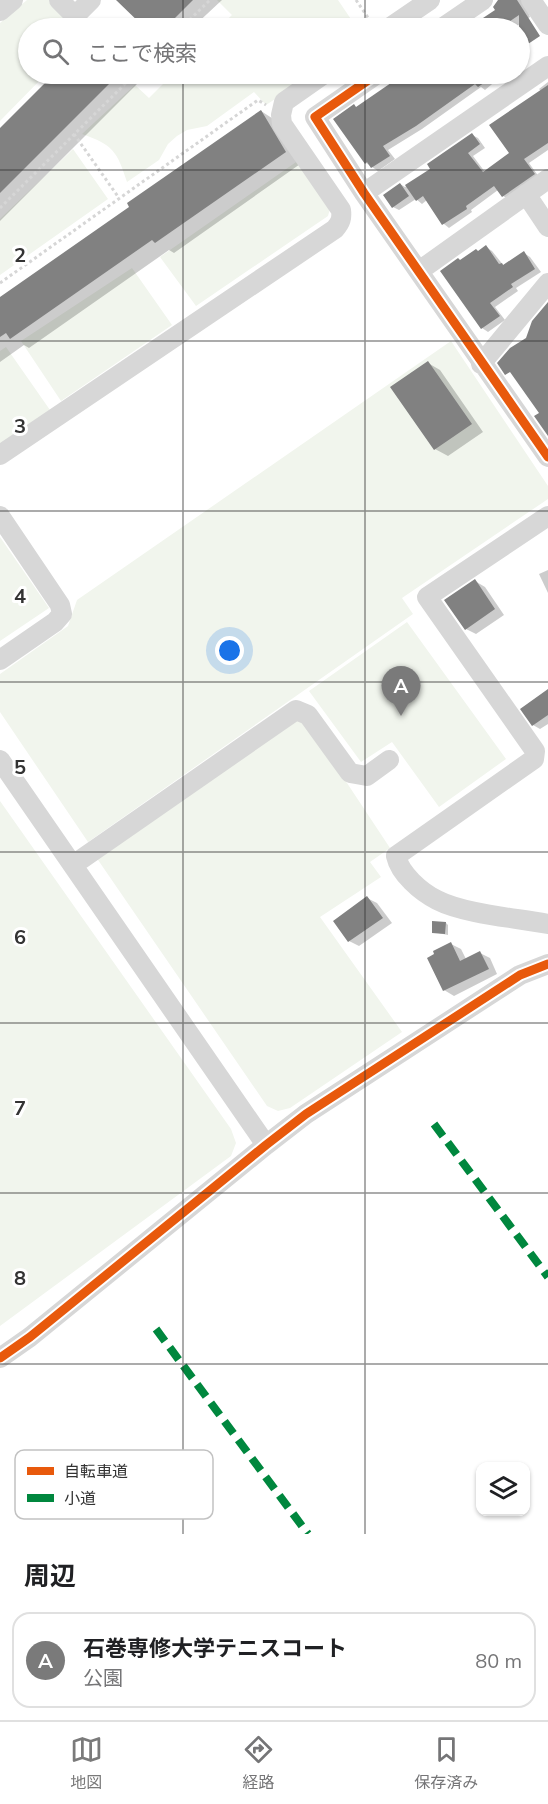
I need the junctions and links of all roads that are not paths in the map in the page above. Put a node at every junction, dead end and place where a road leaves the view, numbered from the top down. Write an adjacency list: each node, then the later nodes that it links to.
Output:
1 (13, 0): 7 (street)
2 (60, 0): 3 (street)
3 (91, 0)
4 (430, 0): 8 (street)
5 (483, 0): 9 (street)
6 (531, 0): 10 (street)
7 (0, 11)
8 (404, 18)
9 (457, 18)
10 (548, 25)
11 (548, 66): 12 (street)
12 (530, 78)
13 (310, 84): 23 (street)
14 (363, 84): 17 (street)
15 (522, 84): 17 (street)
16 (548, 179): 18 (street)
17 (364, 193): 20 (street)
18 (526, 194): 19 (street); 20 (street)
19 (548, 226)
20 (419, 271): 22 (street)
21 (548, 283): 22 (street)
22 (481, 364): 24 (street)
23 (0, 455)
24 (548, 457)
25 (0, 516): 27 (street)
26 (548, 516): 31 (street)
27 (0, 660)
28 (0, 760): 30 (street)
29 (389, 760): 30 (street)
30 (73, 865): 33 (street)
31 (548, 924)
32 (548, 964): 33 (street)
33 (266, 1145): 34 (street)
34 (0, 1358)

